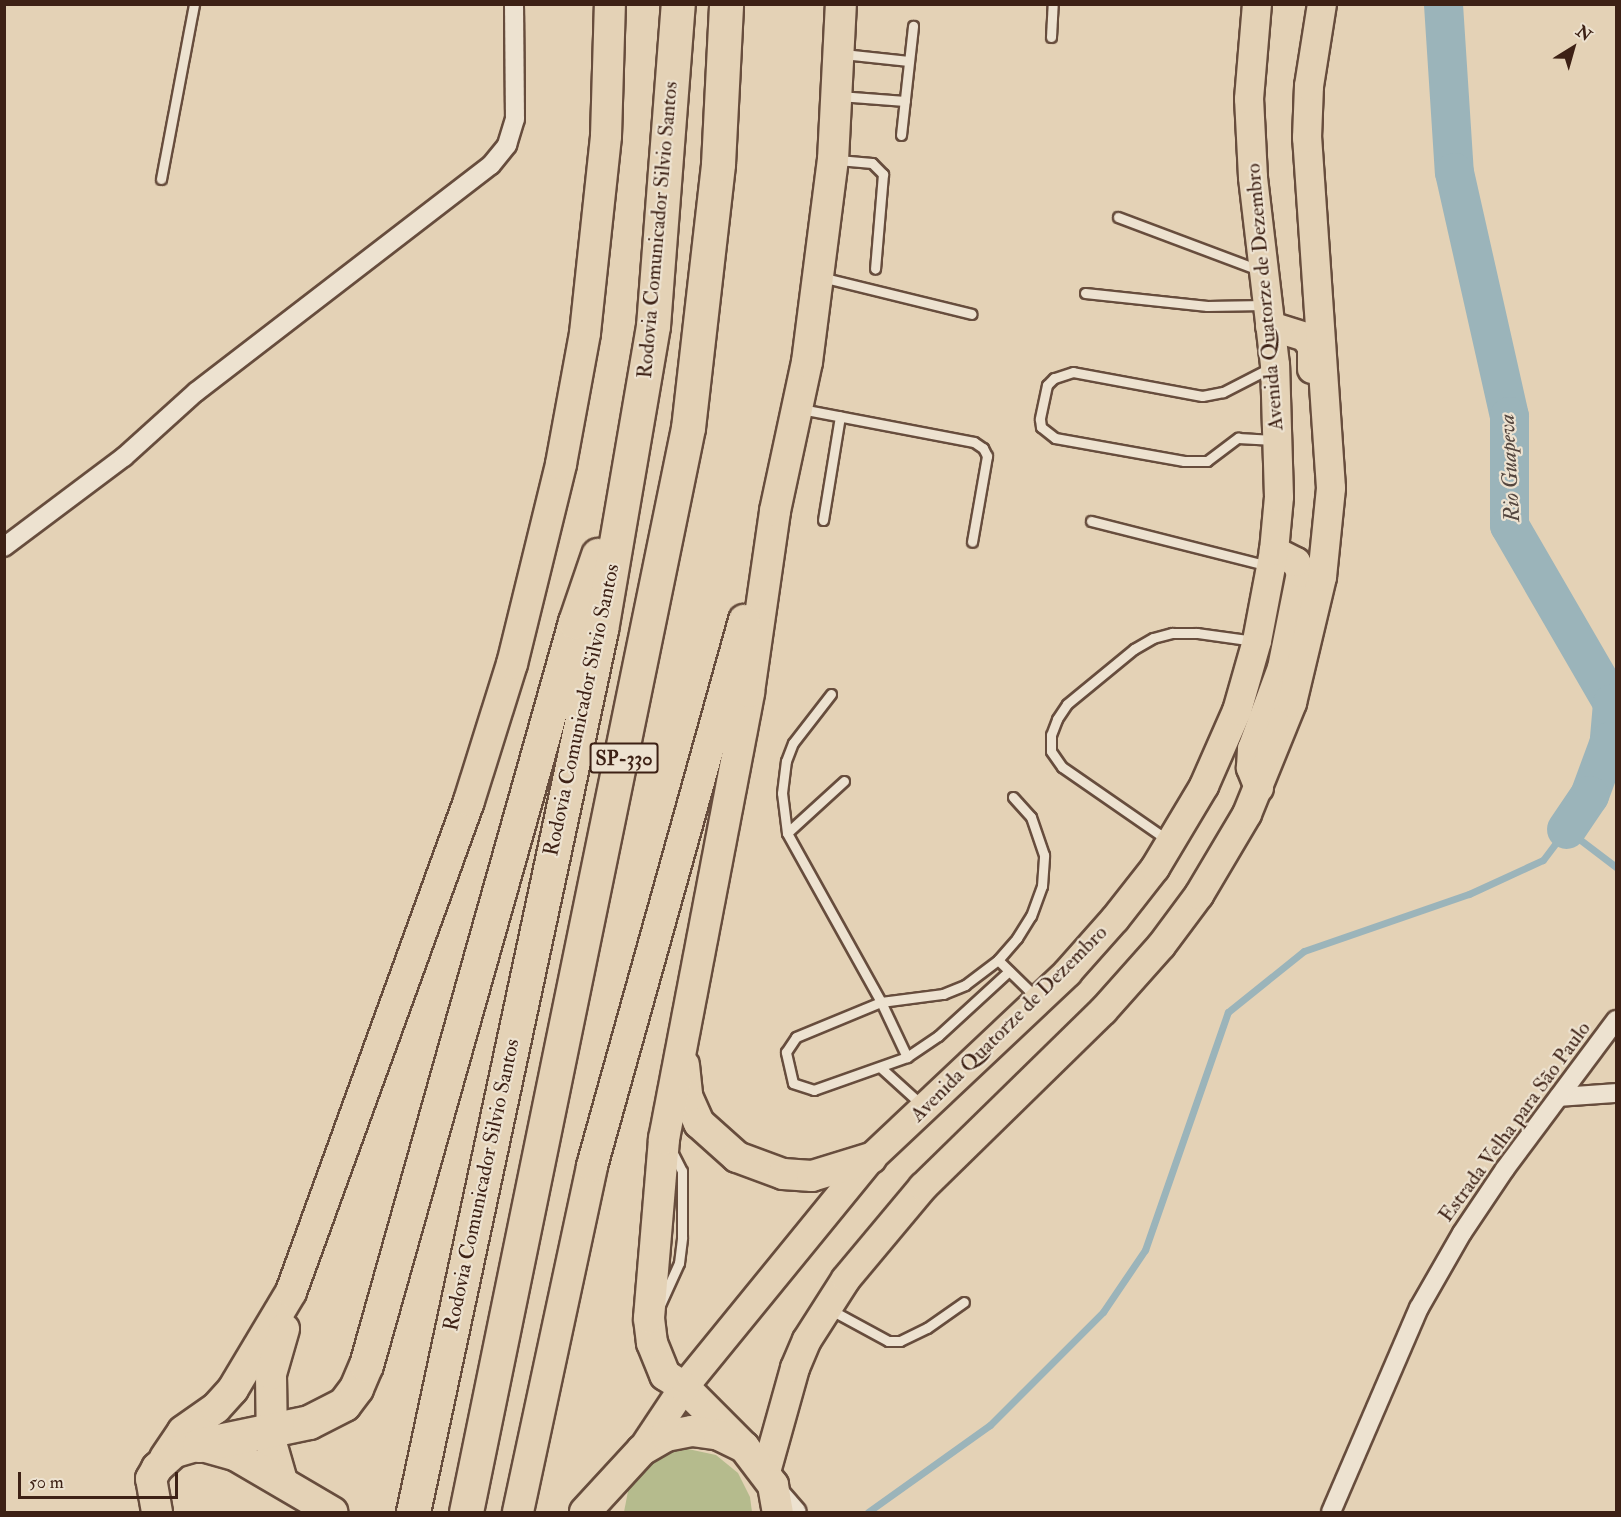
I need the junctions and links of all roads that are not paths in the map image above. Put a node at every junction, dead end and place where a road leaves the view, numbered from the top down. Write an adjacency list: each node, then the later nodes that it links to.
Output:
1 (194, 4): 18 (lane)
2 (514, 4): 36 (street)
3 (610, 4): 57 (highway)
4 (678, 4): 30 (highway, Rodovia Comunicador Silvio Santos / SP-330)
5 (726, 4): 69 (highway, SP-330)
6 (841, 4): 12 (highway)
7 (1053, 4): 11 (lane)
8 (1257, 4): 21 (main road, Avenida Quatorze de Dezembro)
9 (1322, 4): 31 (main road)
10 (913, 26): 13 (lane)
11 (1051, 36)
12 (840, 54): 13 (lane); 14 (highway)
13 (909, 61): 15 (lane)
14 (838, 96): 15 (lane); 17 (highway)
15 (905, 101): 16 (lane)
16 (901, 135)
17 (833, 160): 20 (lane); 22 (highway)
18 (161, 179)
19 (1118, 217): 21 (lane)
20 (875, 269)
21 (1264, 272): 25 (main road, Avenida Quatorze de Dezembro)
22 (819, 276): 24 (lane); 27 (highway)
23 (1085, 293): 25 (lane)
24 (972, 314)
25 (1269, 315): 26 (main road, Avenida Quatorze de Dezembro); 31 (main road)
26 (1275, 365): 29 (main road, Avenida Quatorze de Dezembro); 29 (lane)
27 (799, 408): 28 (lane); 32 (highway)
28 (840, 416): 33 (lane); 35 (lane)
29 (1279, 441): 37 (main road, Avenida Quatorze de Dezembro)
30 (628, 471): 61 (highway); 68 (highway, Rodovia Comunicador Silvio Santos / SP-330)
31 (1330, 488): 41 (main road)
32 (775, 511): 50 (highway); 70 (highway)
33 (823, 520)
34 (1091, 521): 37 (lane)
35 (972, 542)
36 (4, 547)
37 (1273, 559): 38 (main road, Avenida Quatorze de Dezembro); 41 (main road)
38 (1257, 641): 44 (main road, Avenida Quatorze de Dezembro); 44 (lane)
39 (831, 694): 43 (lane)
40 (844, 781): 43 (lane)
41 (1259, 788): 59 (main road)
42 (1013, 797): 45 (lane)
43 (787, 833): 48 (lane)
44 (1170, 842): 47 (main road, Avenida Quatorze de Dezembro)
45 (998, 960): 46 (lane); 48 (lane)
46 (1009, 971): 47 (lane); 51 (lane)
47 (1039, 999): 55 (main road, Avenida Quatorze de Dezembro)
48 (881, 1002): 51 (lane); 52 (lane)
49 (1617, 1020): 54 (street, Estrada Velha para São Paulo)
50 (681, 1040): 56 (highway); 60 (highway)
51 (907, 1057): 52 (lane)
52 (880, 1067): 55 (lane)
53 (1617, 1093): 54 (street)
54 (1559, 1097): 76 (street, Estrada Velha para São Paulo)
55 (925, 1108): 56 (main road, Avenida Quatorze de Dezembro)
56 (871, 1158): 60 (main road, Avenida Quatorze de Dezembro)
57 (291, 1292): 61 (highway); 64 (highway)
58 (964, 1302): 59 (lane)
59 (827, 1307): 67 (main road)
60 (684, 1387): 63 (highway); 65 (main road, Avenida Quatorze de Dezembro)
61 (271, 1427): 62 (highway); 66 (highway)
62 (199, 1445): 64 (highway); 66 (highway)
63 (744, 1447): 65 (highway); 67 (highway)
64 (165, 1458): 71 (highway)
65 (634, 1459): 73 (highway); 74 (highway)
66 (282, 1481): 72 (highway)
67 (773, 1490): 75 (street)
68 (414, 1504)
69 (467, 1508)
70 (519, 1510)
71 (157, 1512)
72 (332, 1512)
73 (585, 1512)
74 (613, 1512)
75 (796, 1512)
76 (1331, 1512)

